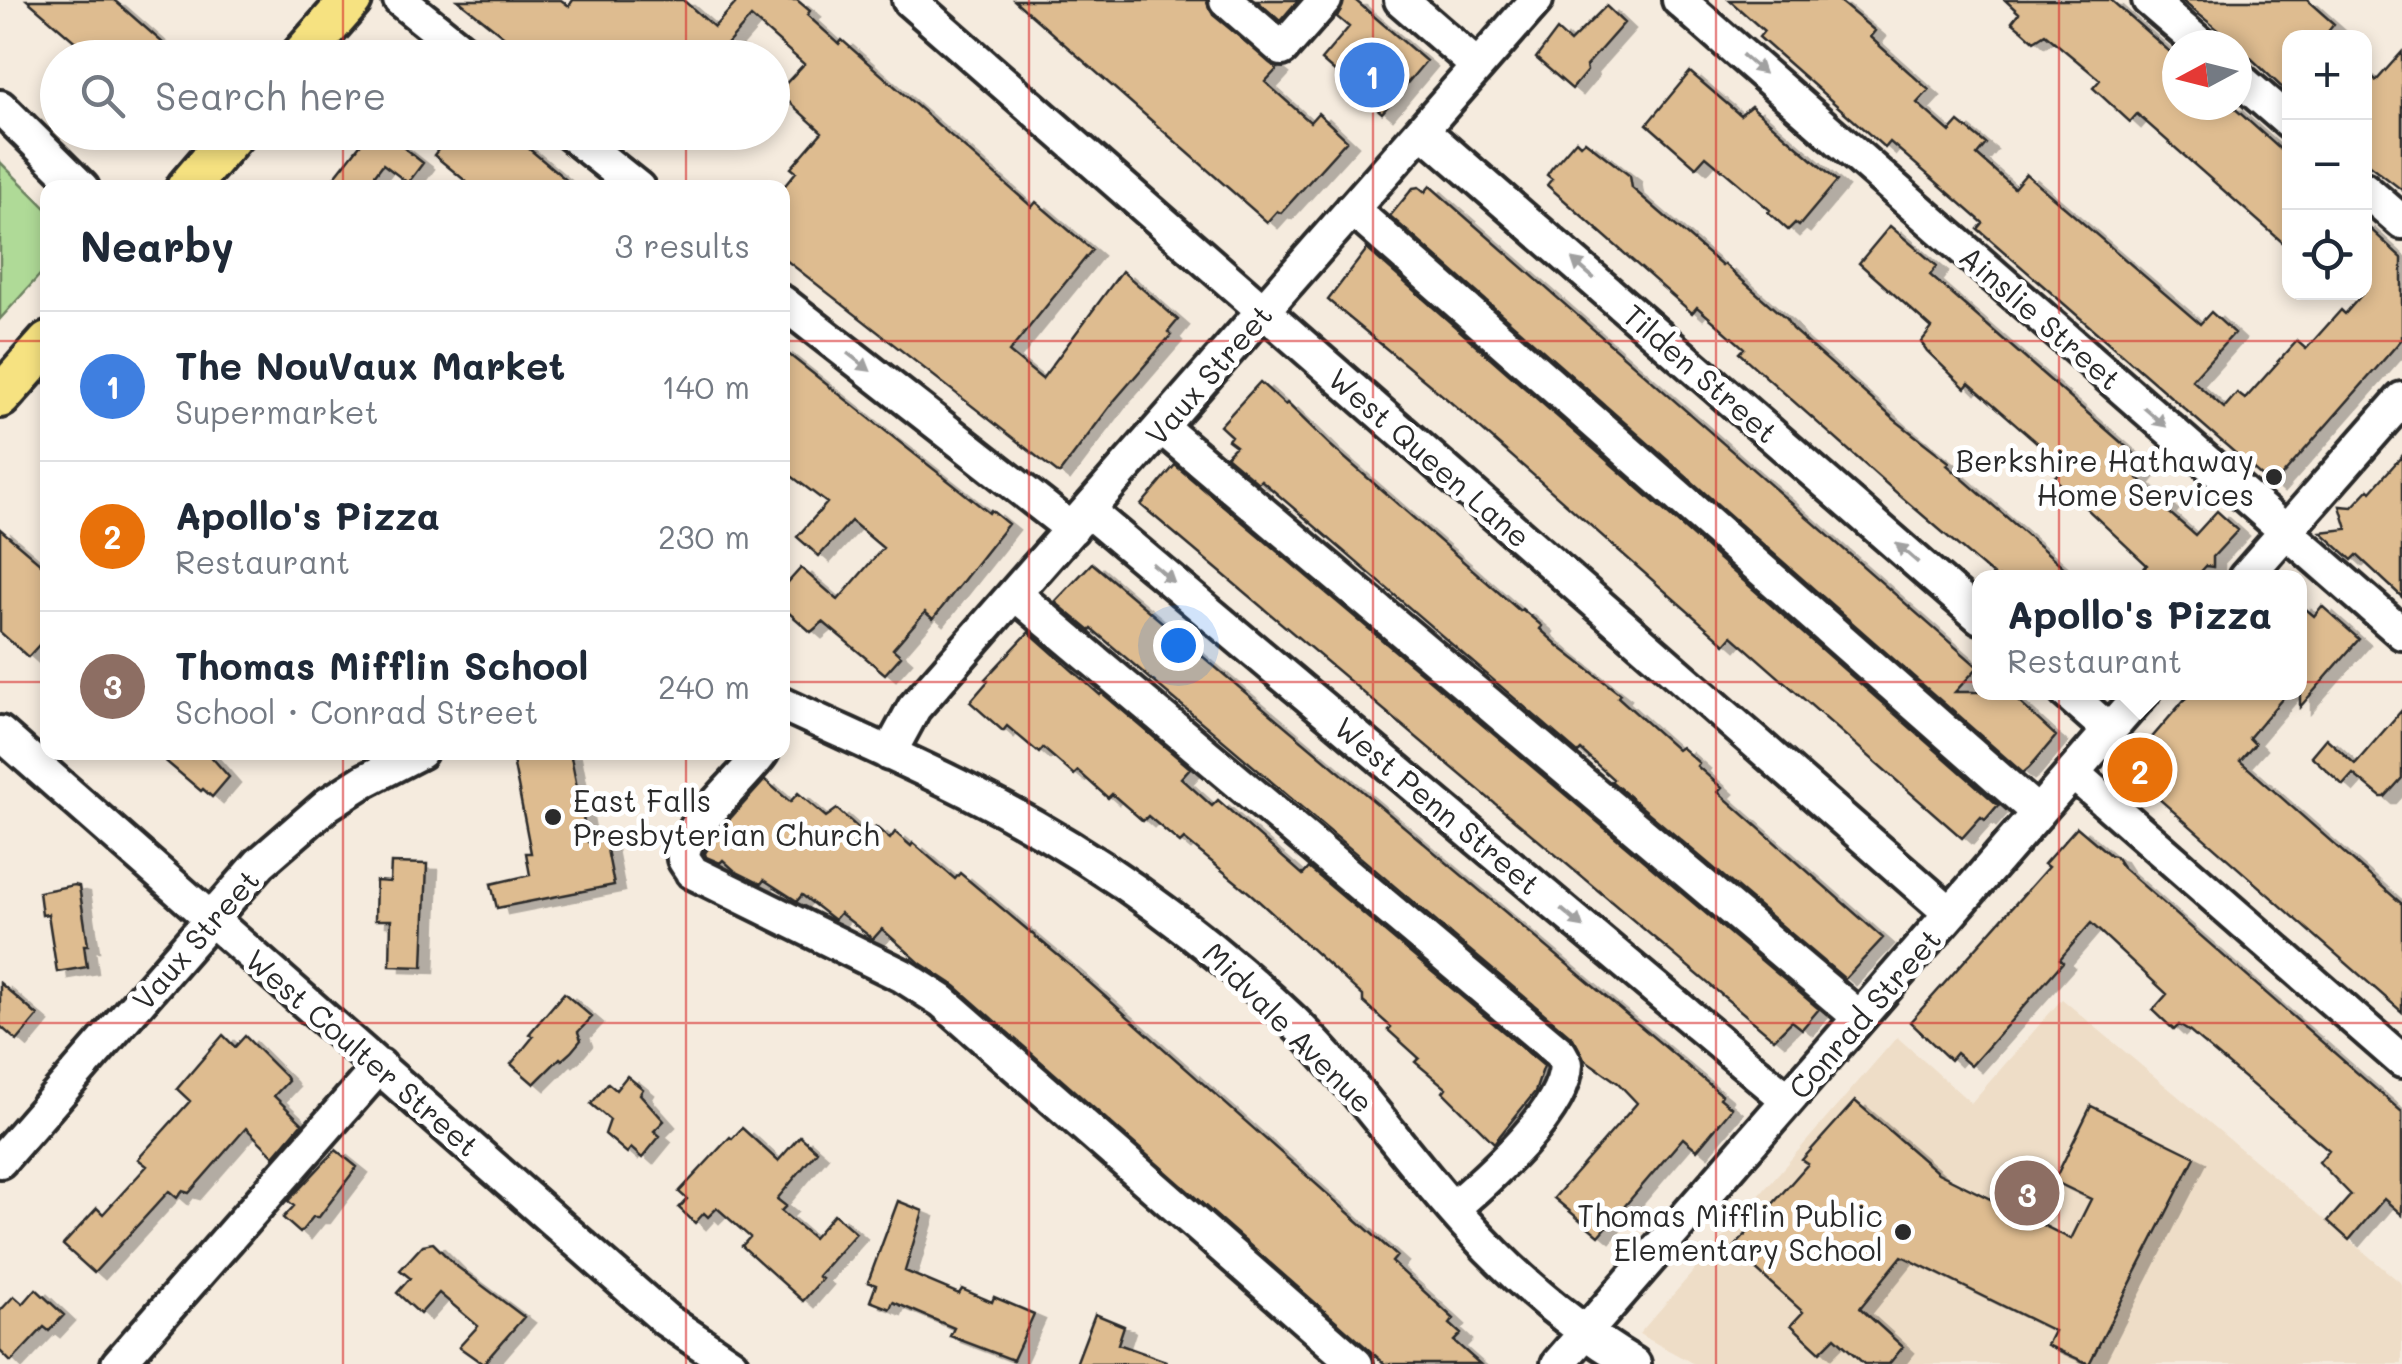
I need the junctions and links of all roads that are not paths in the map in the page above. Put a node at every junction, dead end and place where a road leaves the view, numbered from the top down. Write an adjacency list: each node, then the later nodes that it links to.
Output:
1 (350, 0): 11 (main road)
2 (400, 0): 12 (street)
3 (909, 0): 29 (street, West Queen Lane)
4 (1226, 0): 5 (street)
5 (1325, 0)
6 (1401, 0): 13 (street)
7 (1536, 0): 13 (street, Vaux Street)
8 (2149, 0): 10 (street)
9 (1697, 6): 35 (street, Ainslie Street, one-way to 35)
10 (2183, 30)
11 (316, 40)
12 (450, 40)
13 (1477, 66): 17 (street, Vaux Street)
14 (2252, 90): 16 (street)
15 (0, 107): 18 (street)
16 (2287, 120)
17 (1422, 130): 26 (street, Vaux Street); 38 (street, Tilden Street, one-way to 17)
18 (40, 147)
19 (44, 150): 22 (street)
20 (220, 150): 23 (main road)
21 (590, 150): 24 (street)
22 (74, 180)
23 (194, 180)
24 (628, 180)
25 (2372, 196): 27 (street)
26 (1352, 208): 29 (street, Vaux Street); 49 (street)
27 (2402, 222)
28 (790, 308): 34 (street, West Penn Street, one-way to 34)
29 (1264, 310): 33 (street, Vaux Street); 50 (street, West Queen Lane)
30 (40, 353): 31 (main road)
31 (0, 397)
32 (2402, 399): 35 (street)
33 (1161, 427): 34 (street, Vaux Street); 52 (street)
34 (1080, 520): 37 (street, Vaux Street); 55 (street, West Penn Street, one-way to 55)
35 (2286, 532): 36 (street); 39 (street, Ainslie Street)
36 (2252, 570)
37 (1015, 594): 45 (street, Vaux Street); 57 (street)
38 (1972, 610)
39 (2402, 633)
40 (2075, 700): 43 (street)
41 (2136, 700): 43 (street, Conrad Street)
42 (790, 708): 45 (street, Midvale Avenue)
43 (2110, 731): 48 (street, Conrad Street)
44 (0, 733): 51 (street, West Coulter Street)
45 (889, 754): 57 (street, Midvale Avenue)
46 (406, 760): 51 (street, Vaux Street)
47 (755, 760): 61 (street)
48 (2073, 773): 49 (street, Conrad Street); 53 (street)
49 (2038, 813): 50 (street, Conrad Street)
50 (1950, 913): 52 (street, Conrad Street)
51 (213, 919): 54 (street, West Coulter Street); 56 (street, Vaux Street)
52 (1859, 1017): 55 (street, Conrad Street)
53 (2402, 1061)
54 (380, 1066): 59 (street); 60 (street, West Coulter Street)
55 (1787, 1100): 58 (street, Conrad Street)
56 (0, 1161)
57 (1452, 1208): 58 (street, Midvale Avenue)
58 (1584, 1333): 62 (street, Conrad Street); 63 (street, Midvale Avenue)
59 (118, 1364)
60 (731, 1364)
61 (1356, 1364)
62 (1558, 1364)
63 (1634, 1364)

